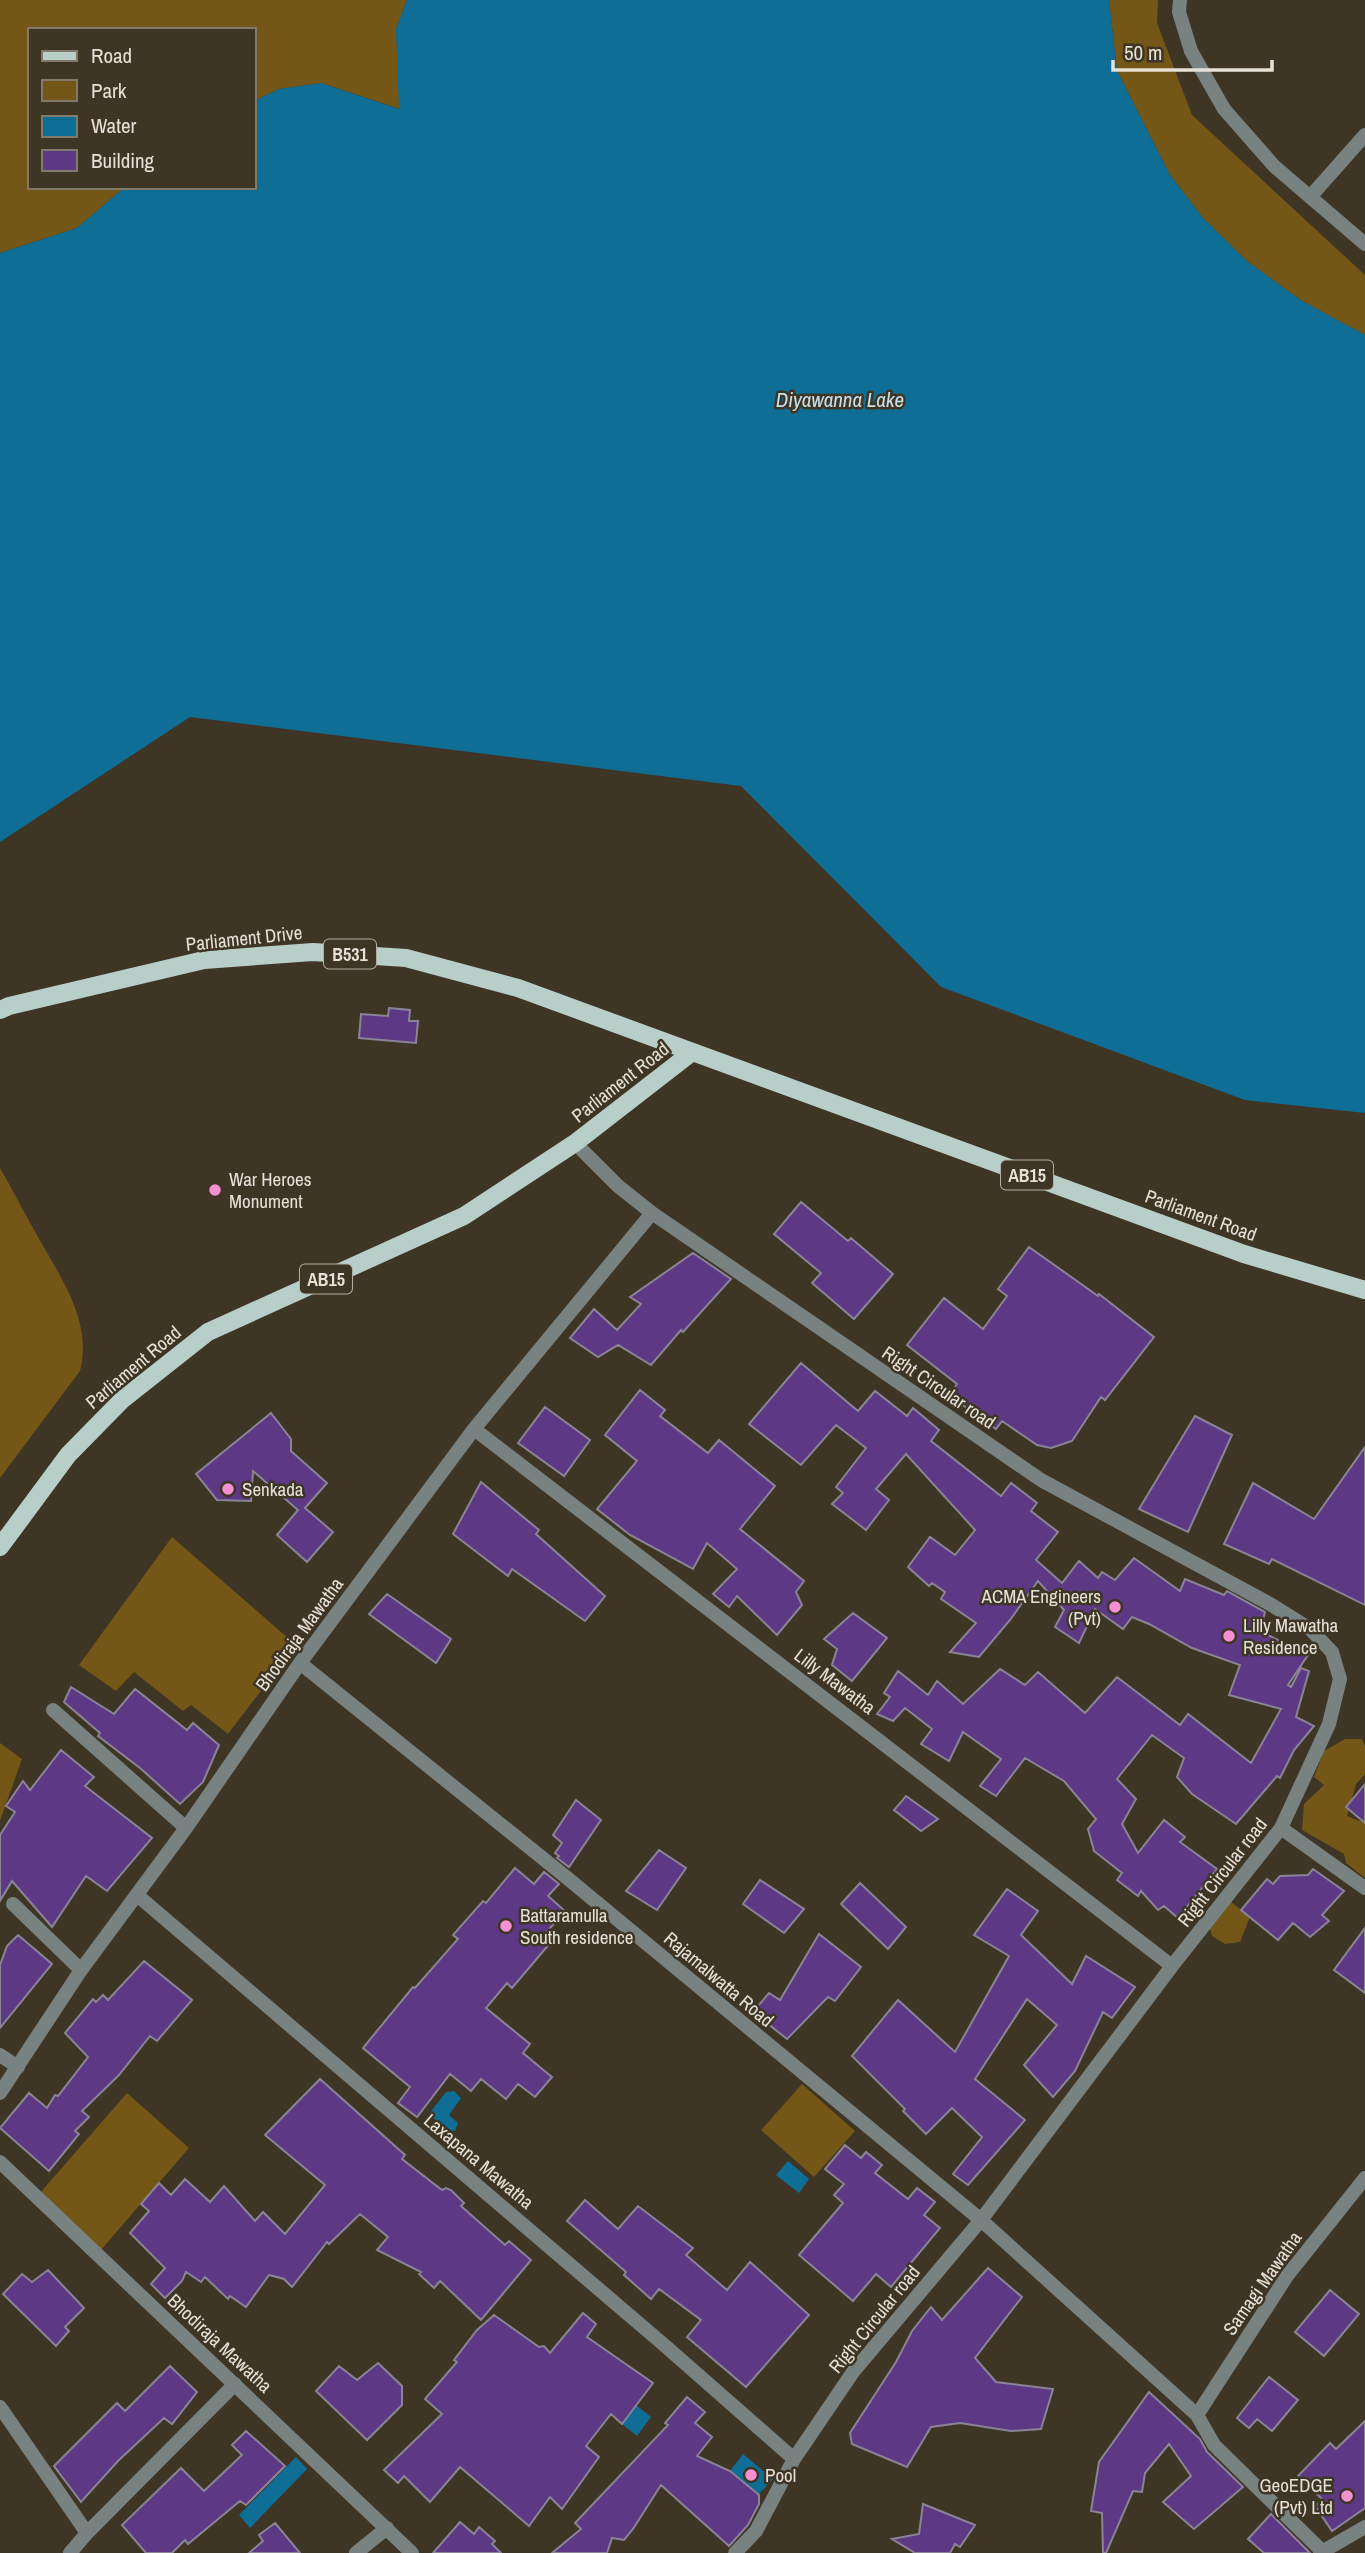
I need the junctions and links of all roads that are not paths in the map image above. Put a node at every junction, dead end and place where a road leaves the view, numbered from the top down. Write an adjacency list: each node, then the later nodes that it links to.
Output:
1 (1180, 0): 3 (street)
2 (1365, 135): 3 (street)
3 (1310, 197): 4 (street)
4 (1365, 244)
5 (0, 1010): 6 (main road, Parliament Drive / B531)
6 (691, 1053): 7 (main road, Parliament Road / AB15); 9 (main road, Parliament Road / AB15)
7 (575, 1143): 8 (street, Right Circular road); 11 (main road, Parliament Road / AB15)
8 (652, 1213): 10 (street, Bhodiraja Mawatha); 15 (street, Right Circular road)
9 (1365, 1290)
10 (474, 1429): 12 (street, Bhodiraja Mawatha); 19 (street, Lilly Mawatha)
11 (0, 1547)
12 (300, 1663): 14 (street, Bhodiraja Mawatha); 26 (street, Rajamalwatta Road)
13 (53, 1710): 14 (street)
14 (186, 1828): 17 (street, Bhodiraja Mawatha)
15 (1281, 1828): 16 (street); 19 (street, Right Circular road)
16 (1365, 1888)
17 (137, 1895): 20 (street, Bhodiraja Mawatha); 30 (street, Laxapana Mawatha)
18 (13, 1904): 20 (street)
19 (1172, 1966): 26 (street, Right Circular road)
20 (81, 1970): 22 (street, Bhodiraja Mawatha)
21 (0, 2055): 22 (street)
22 (18, 2067): 23 (street, Bhodiraja Mawatha)
23 (0, 2093)
24 (0, 2162): 27 (street, Bhodiraja Mawatha)
25 (1365, 2178): 29 (street, Samagi Mawatha)
26 (981, 2220): 29 (street, Rajamalwatta Road); 30 (street, Right Circular road)
27 (235, 2384): 32 (street, Bhodiraja Mawatha); 33 (street)
28 (0, 2407): 33 (street)
29 (1197, 2415): 34 (street, Rajamalwatta Road)
30 (794, 2459): 38 (street, Right Circular road)
31 (1365, 2527): 34 (street)
32 (387, 2528): 36 (street); 37 (street, Bhodiraja Mawatha)
33 (87, 2533): 35 (street)
34 (1321, 2552)
35 (70, 2553)
36 (356, 2553)
37 (412, 2553)
38 (735, 2553)

